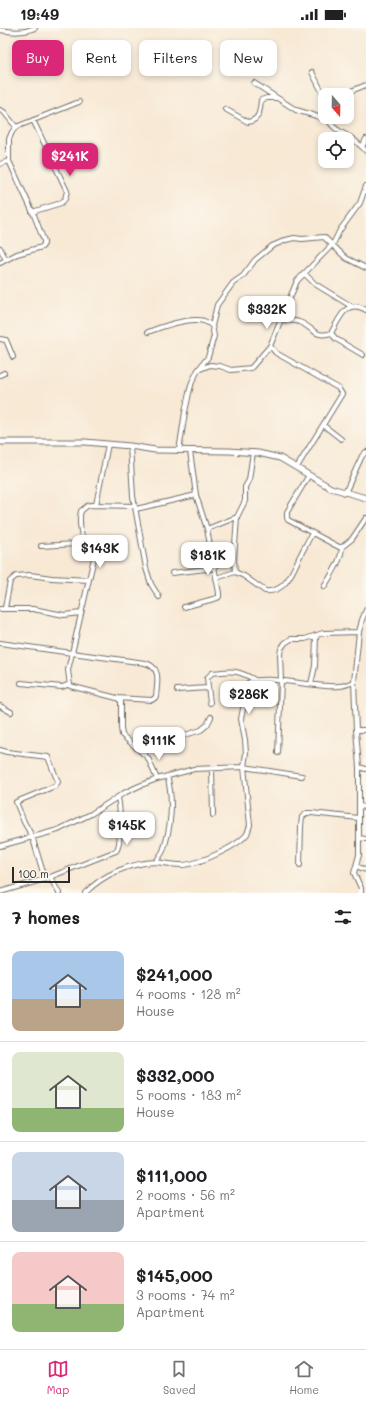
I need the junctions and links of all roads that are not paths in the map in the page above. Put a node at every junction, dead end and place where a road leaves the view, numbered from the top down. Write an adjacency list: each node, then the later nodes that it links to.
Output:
1 (35, 28): 2 (street)
2 (0, 30)
3 (312, 72): 6 (street)
4 (254, 83): 8 (street)
5 (366, 85): 7 (street)
6 (320, 88)
7 (354, 90)
8 (278, 98): 10 (street); 12 (street)
9 (79, 102): 13 (street)
10 (225, 109)
11 (0, 110): 15 (street)
12 (318, 116)
13 (33, 120): 15 (street); 24 (street)
14 (332, 124): 17 (street)
15 (16, 127): 19 (street)
16 (366, 139): 17 (street)
17 (362, 147): 18 (street)
18 (366, 151)
19 (9, 161): 20 (street); 24 (street)
20 (0, 164)
21 (366, 186): 22 (street)
22 (360, 203): 23 (street); 25 (street)
23 (366, 206)
24 (32, 212): 27 (street)
25 (332, 244): 29 (street); 30 (street); 34 (street)
26 (0, 248): 27 (street)
27 (6, 260): 28 (street)
28 (0, 263)
29 (366, 268)
30 (304, 274): 31 (street); 33 (street)
31 (351, 306): 32 (street); 36 (street)
32 (366, 310)
33 (280, 320): 36 (street); 38 (street)
34 (212, 326): 35 (street); 41 (street)
35 (148, 332)
36 (331, 333): 39 (street)
37 (0, 339): 40 (street)
38 (270, 346): 41 (street); 42 (street)
39 (363, 355)
40 (12, 357)
41 (198, 370): 47 (street)
42 (323, 425): 43 (street); 51 (street)
43 (341, 439)
44 (0, 442): 45 (street)
45 (108, 444): 46 (street); 56 (street)
46 (130, 446): 47 (street); 57 (street)
47 (179, 451): 48 (street)
48 (190, 451): 49 (street); 54 (street)
49 (253, 452): 51 (street); 58 (street)
50 (366, 452): 53 (street)
51 (297, 467): 52 (street)
52 (309, 475): 53 (street); 61 (street)
53 (345, 493): 55 (street)
54 (196, 495): 57 (street); 60 (street)
55 (366, 498)
56 (96, 505): 57 (street); 62 (street)
57 (136, 507): 71 (street)
58 (237, 517): 60 (street); 66 (street)
59 (366, 518): 64 (street)
60 (207, 529): 65 (street)
61 (312, 533): 64 (street); 66 (street)
62 (83, 540): 63 (street); 69 (street)
63 (41, 546)
64 (342, 547): 70 (street)
65 (214, 568): 67 (street); 68 (street)
66 (235, 572): 68 (street)
67 (172, 573)
68 (216, 578): 72 (street)
69 (89, 580): 74 (street); 76 (street)
70 (324, 587)
71 (159, 597)
72 (184, 607)
73 (0, 608): 74 (street)
74 (5, 608): 76 (street)
75 (366, 610): 77 (street)
76 (81, 613): 80 (street)
77 (359, 632): 78 (street); 83 (street)
78 (316, 635): 82 (street); 86 (street)
79 (0, 643): 80 (street)
80 (72, 653): 85 (street); 89 (street)
81 (255, 680): 82 (street); 87 (street); 99 (street)
82 (281, 681): 86 (street); 98 (street)
83 (354, 682): 86 (street); 94 (street)
84 (22, 683): 85 (street)
85 (70, 684): 89 (street)
86 (311, 684)
87 (208, 688): 88 (street); 90 (street)
88 (177, 690)
89 (117, 698): 97 (street)
90 (210, 703)
91 (0, 706): 92 (street)
92 (11, 712)
93 (211, 716): 97 (street)
94 (356, 730): 95 (street); 100 (street)
95 (366, 730)
96 (0, 750): 111 (street)
97 (144, 752): 105 (street)
98 (278, 753)
99 (244, 767): 101 (street); 104 (street); 115 (street)
100 (359, 767): 102 (street); 107 (street)
101 (212, 769): 103 (street); 109 (street)
102 (366, 769)
103 (167, 776): 105 (street); 115 (street)
104 (302, 776)
105 (157, 779): 106 (street)
106 (118, 798): 111 (street); 119 (street)
107 (359, 806): 108 (street); 110 (street)
108 (366, 807)
109 (213, 815)
110 (359, 818): 112 (street); 116 (street)
111 (32, 836): 114 (street); 120 (street)
112 (359, 838): 113 (street); 117 (street)
113 (366, 839)
114 (0, 846)
115 (156, 862): 123 (street)
116 (300, 866)
117 (356, 866): 118 (street); 124 (street)
118 (366, 870)
119 (50, 877): 120 (street); 122 (street)
120 (45, 879): 121 (street)
121 (0, 892)
122 (59, 893)
123 (85, 893)
124 (361, 893)

